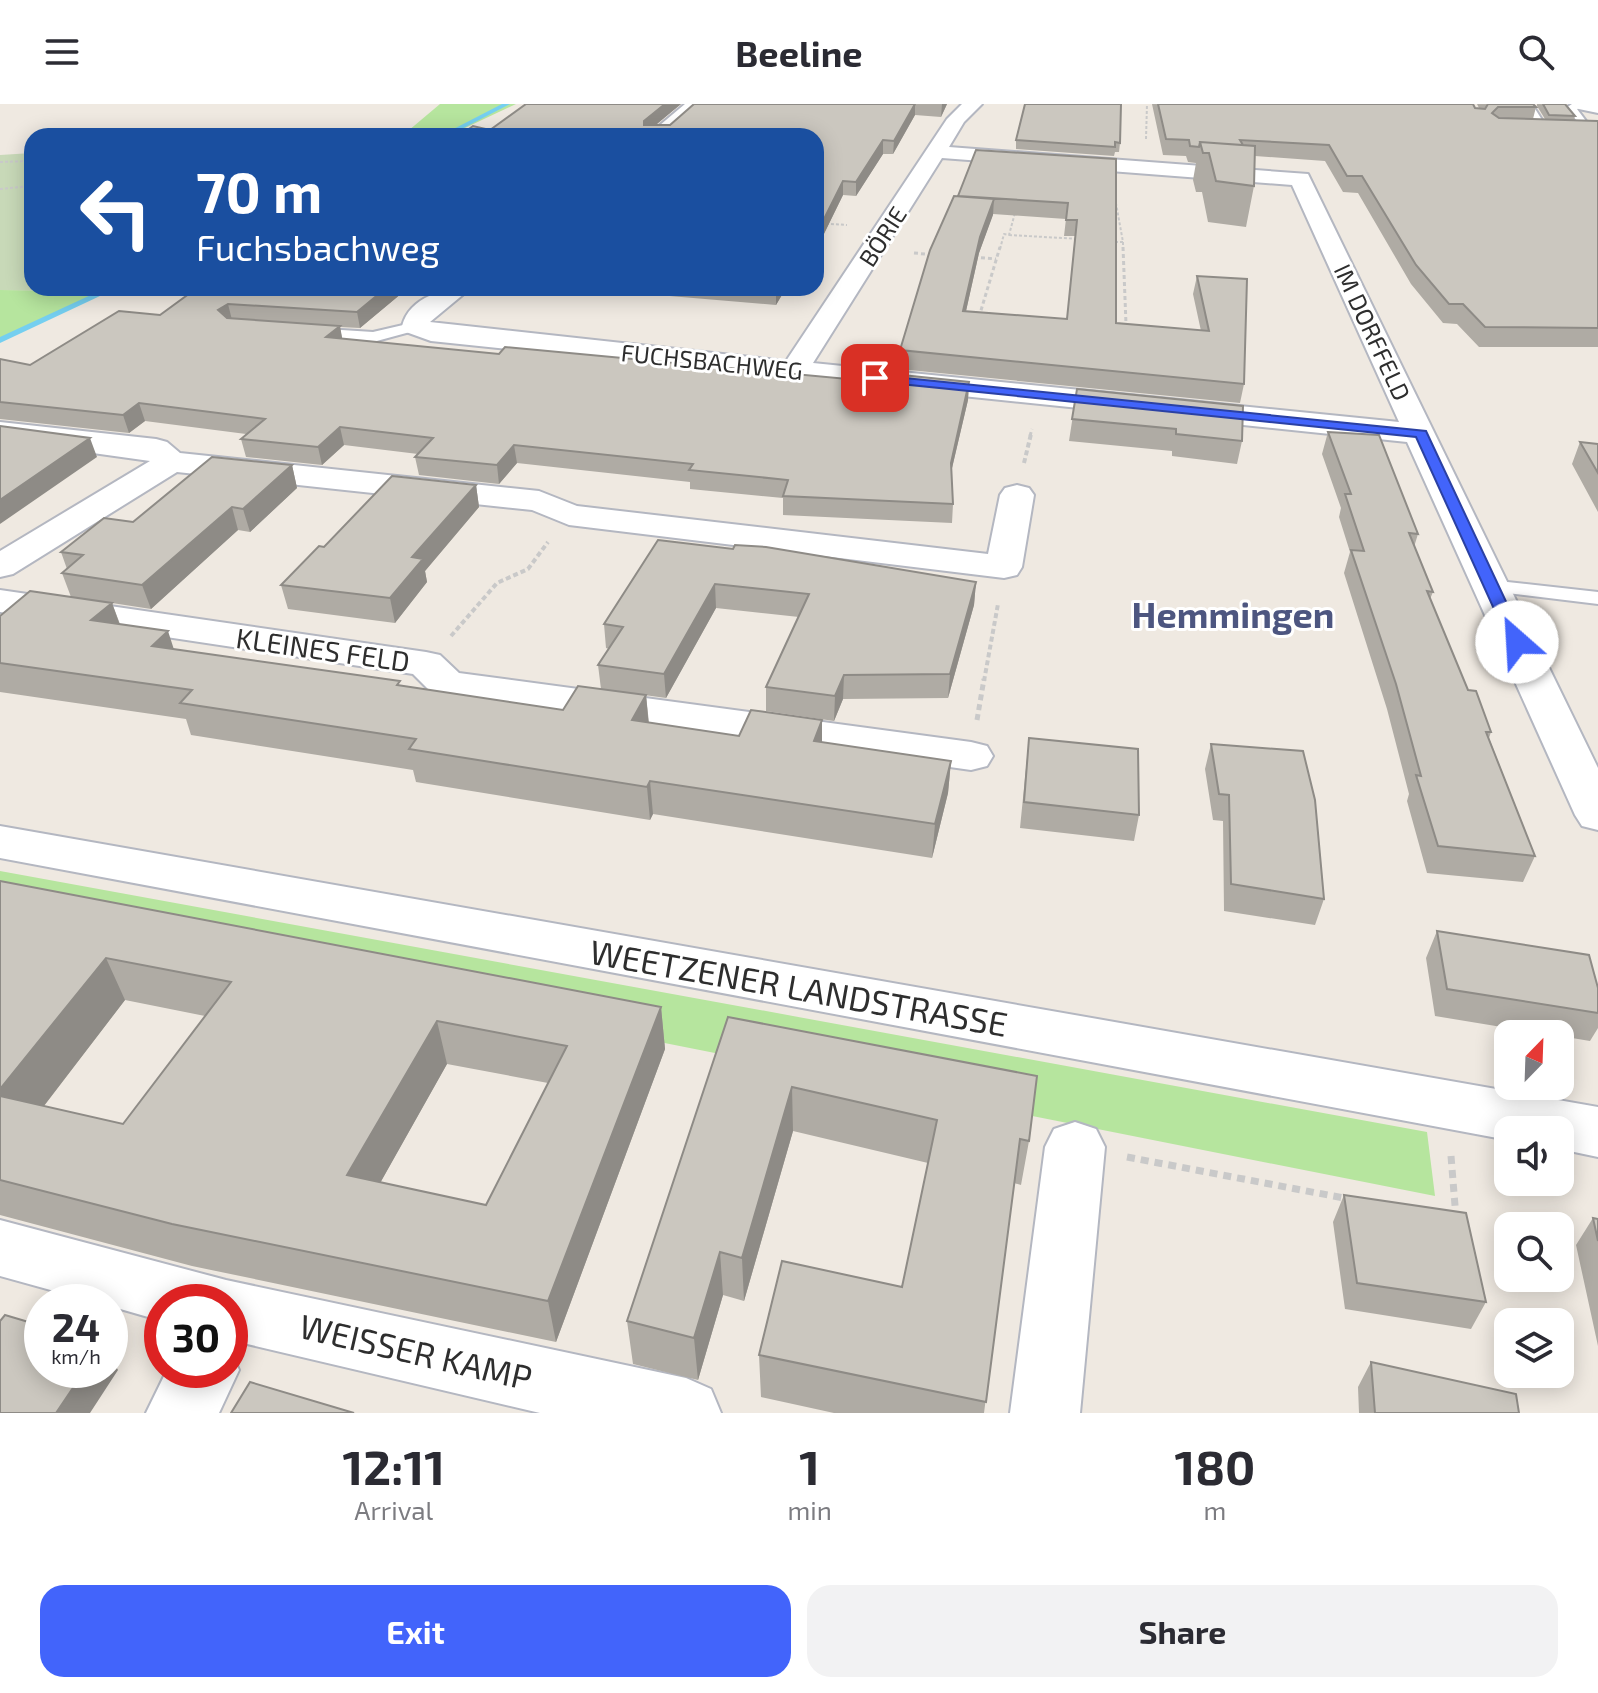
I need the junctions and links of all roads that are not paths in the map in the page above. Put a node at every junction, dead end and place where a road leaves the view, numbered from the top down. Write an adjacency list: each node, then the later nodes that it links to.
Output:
1 (696, 104): 7 (street)
2 (973, 104): 11 (street, BÖRIE)
3 (1527, 104): 6 (lane)
4 (1582, 104): 5 (street); 10 (lane)
5 (1598, 107)
6 (1540, 121)
7 (667, 128)
8 (1523, 128): 9 (lane)
9 (1550, 129)
10 (1564, 130)
11 (937, 152): 15 (street, BÖRIE); 17 (street, IM DORFFELD)
12 (447, 296): 13 (street)
13 (424, 330): 14 (lane); 15 (street, FUCHSBACHWEG)
14 (295, 331)
15 (794, 370): 17 (street, FUCHSBACHWEG)
16 (0, 431): 18 (street)
17 (1421, 434): 21 (street, IM DORFFELD)
18 (171, 462): 19 (street); 20 (street)
19 (1017, 495)
20 (0, 566)
21 (1489, 586): 22 (lane); 25 (street, IM DORFFELD)
22 (1598, 598)
23 (0, 601): 24 (street, KLEINES FELD)
24 (971, 756)
25 (1598, 815)
26 (0, 842): 27 (street, WEETZENER LANDSTRASSE)
27 (1598, 1132)
28 (1075, 1147): 35 (street)
29 (0, 1248): 30 (street, WEISSER KAMP)
30 (144, 1289)
31 (248, 1317): 34 (street, WEISSER KAMP)
32 (195, 1388): 33 (street)
33 (181, 1413)
34 (686, 1413)
35 (1045, 1413)

